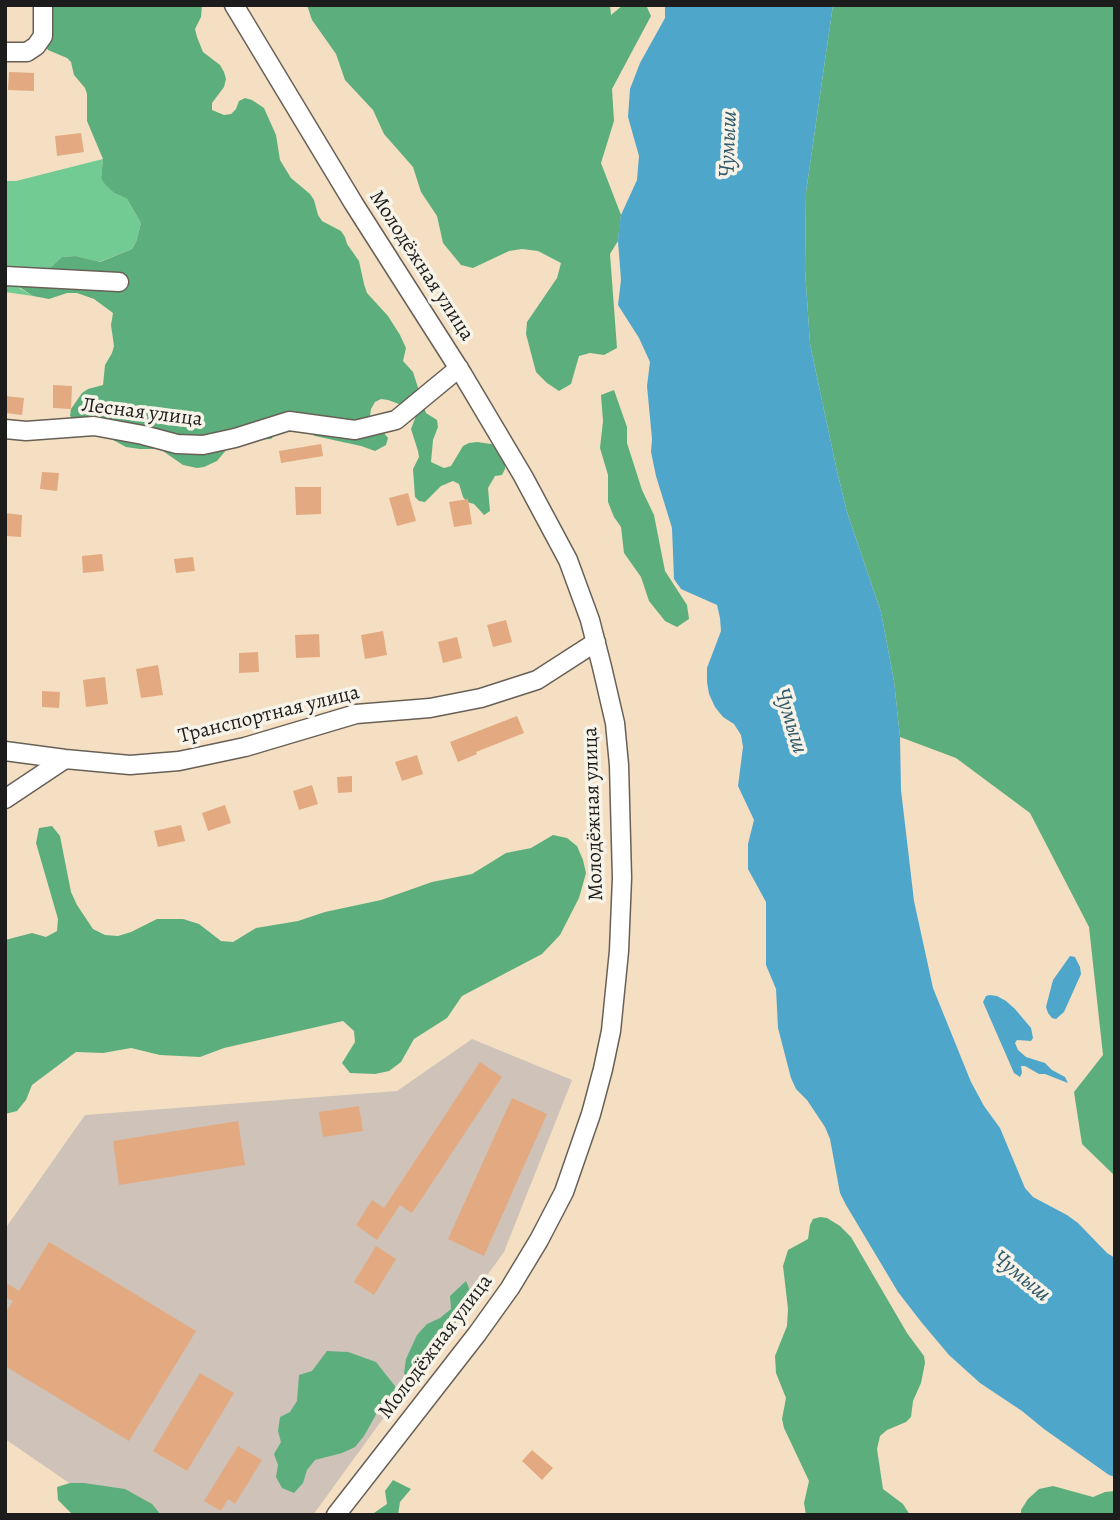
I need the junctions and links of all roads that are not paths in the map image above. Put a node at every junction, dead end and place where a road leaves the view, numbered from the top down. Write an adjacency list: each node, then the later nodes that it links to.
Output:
1 (43, 5): 3 (street)
2 (234, 5): 6 (street, Молодёжная улица)
3 (5, 52)
4 (5, 276): 5 (street)
5 (119, 282)
6 (458, 368): 7 (street, Лесная улица); 8 (street, Молодёжная улица)
7 (5, 429)
8 (596, 642): 10 (street, Транспортная улица); 12 (street, Молодёжная улица)
9 (5, 751): 10 (street, Транспортная улица)
10 (65, 760): 11 (street)
11 (5, 799)
12 (336, 1515)

